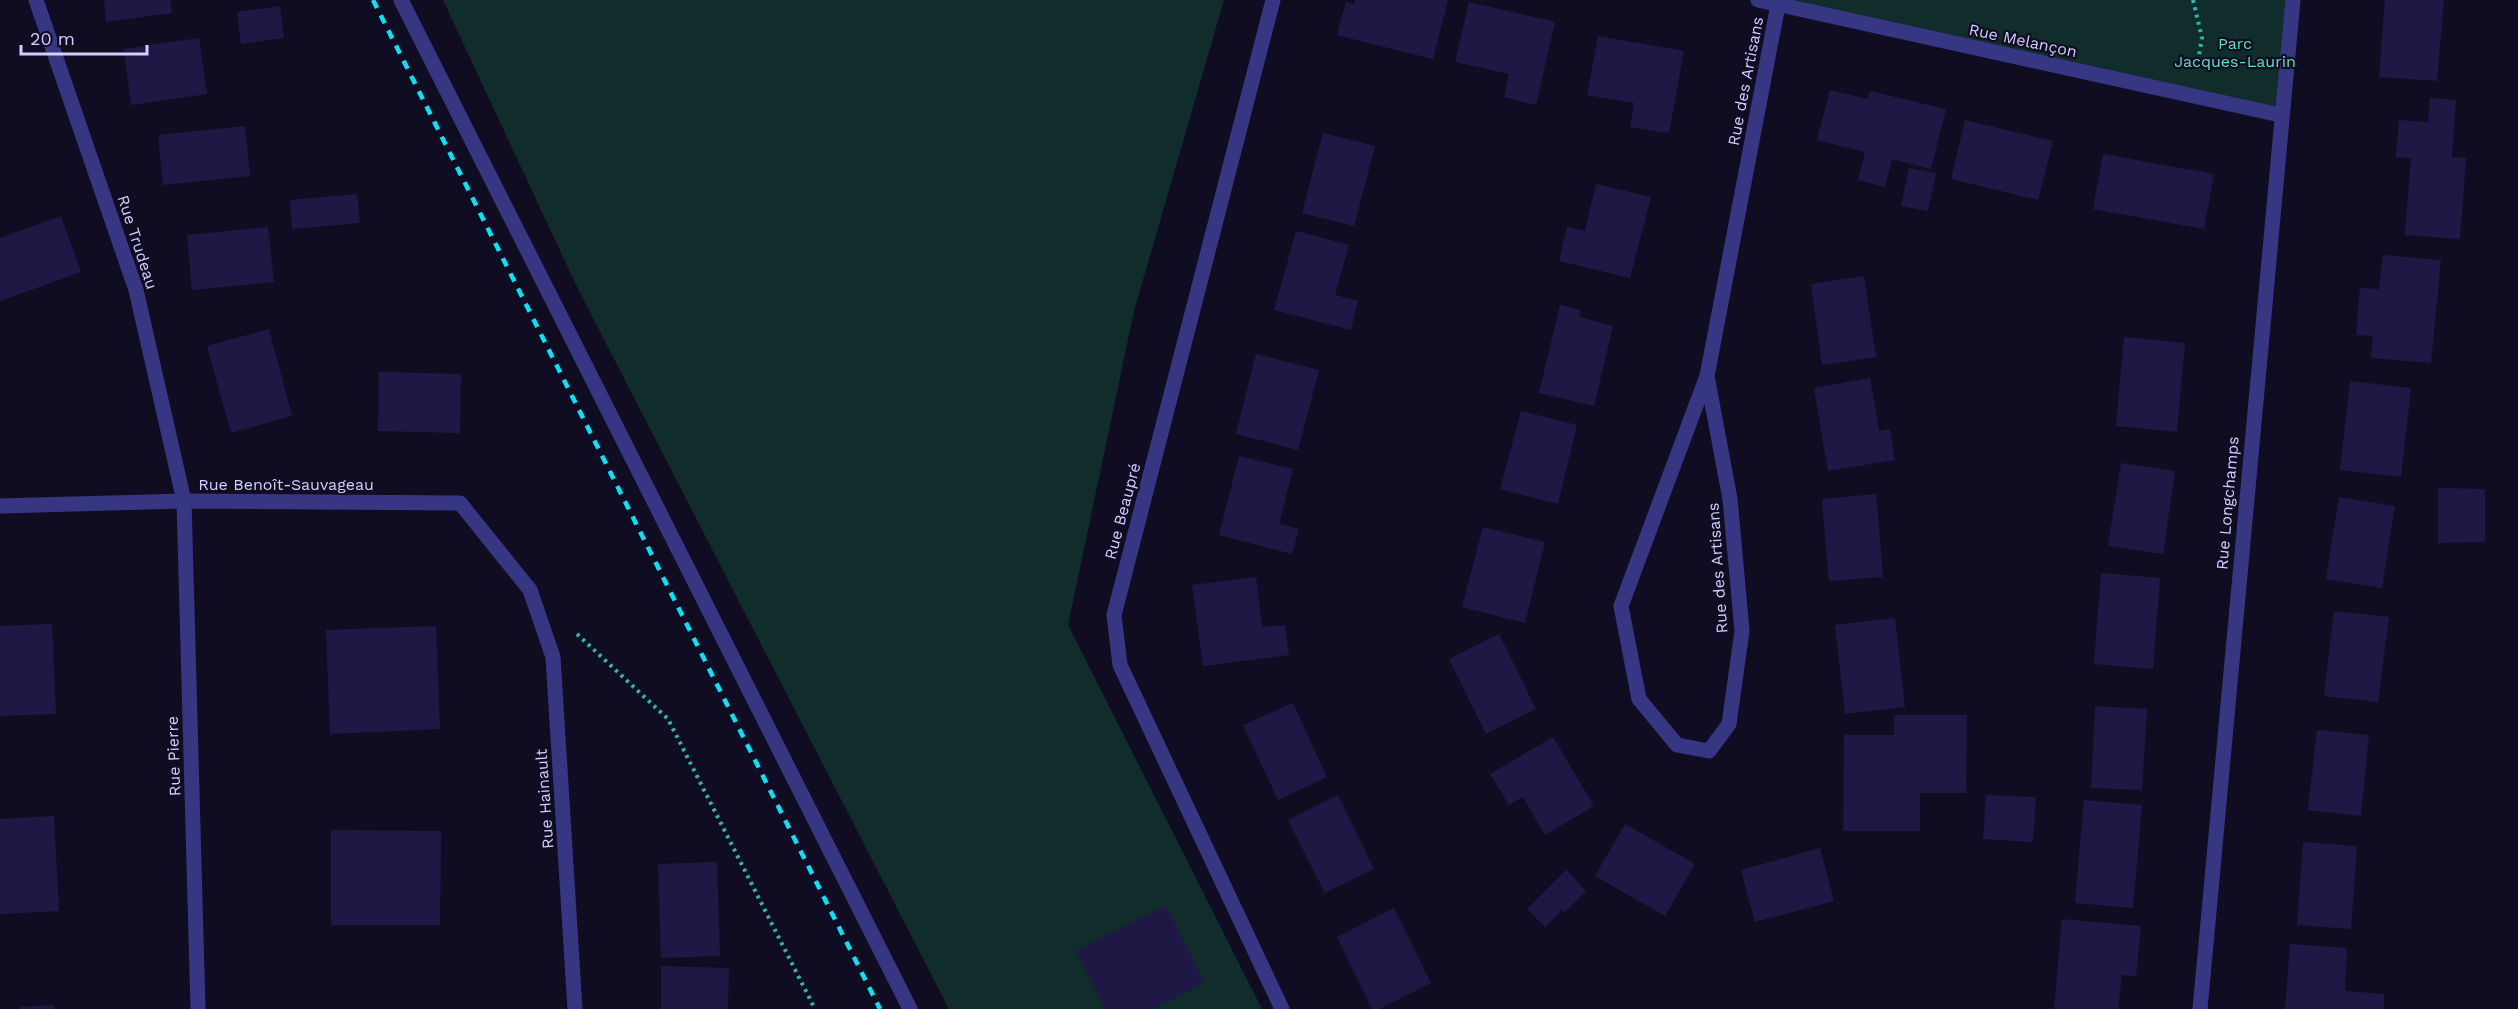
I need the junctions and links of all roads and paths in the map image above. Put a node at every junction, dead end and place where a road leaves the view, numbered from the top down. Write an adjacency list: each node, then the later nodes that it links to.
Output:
1 (36, 0): 11 (street, Rue Trudeau)
2 (401, 0): 18 (street)
3 (1273, 0): 19 (street, Rue Beaupré)
4 (1758, 0): 7 (street, Rue Melançon)
5 (2193, 0): 8 (path)
6 (2293, 0): 9 (street, Rue Longchamps)
7 (1778, 5): 8 (street, Rue Melançon); 10 (street, Rue des Artisans)
8 (2192, 96): 9 (street, Rue Melançon)
9 (2280, 116): 20 (street, Rue Longchamps)
10 (1707, 376): 10 (street, Rue des Artisans)
11 (184, 501): 12 (street, Rue Benoît-Sauvageau); 13 (street, Rue Benoît-Sauvageau); 15 (street, Rue Pierre)
12 (0, 506)
13 (530, 590): 16 (street, Rue Hainault)
14 (573, 630): 17 (path)
15 (198, 1009)
16 (575, 1009)
17 (815, 1009)
18 (910, 1009)
19 (1282, 1009)
20 (2200, 1009)

